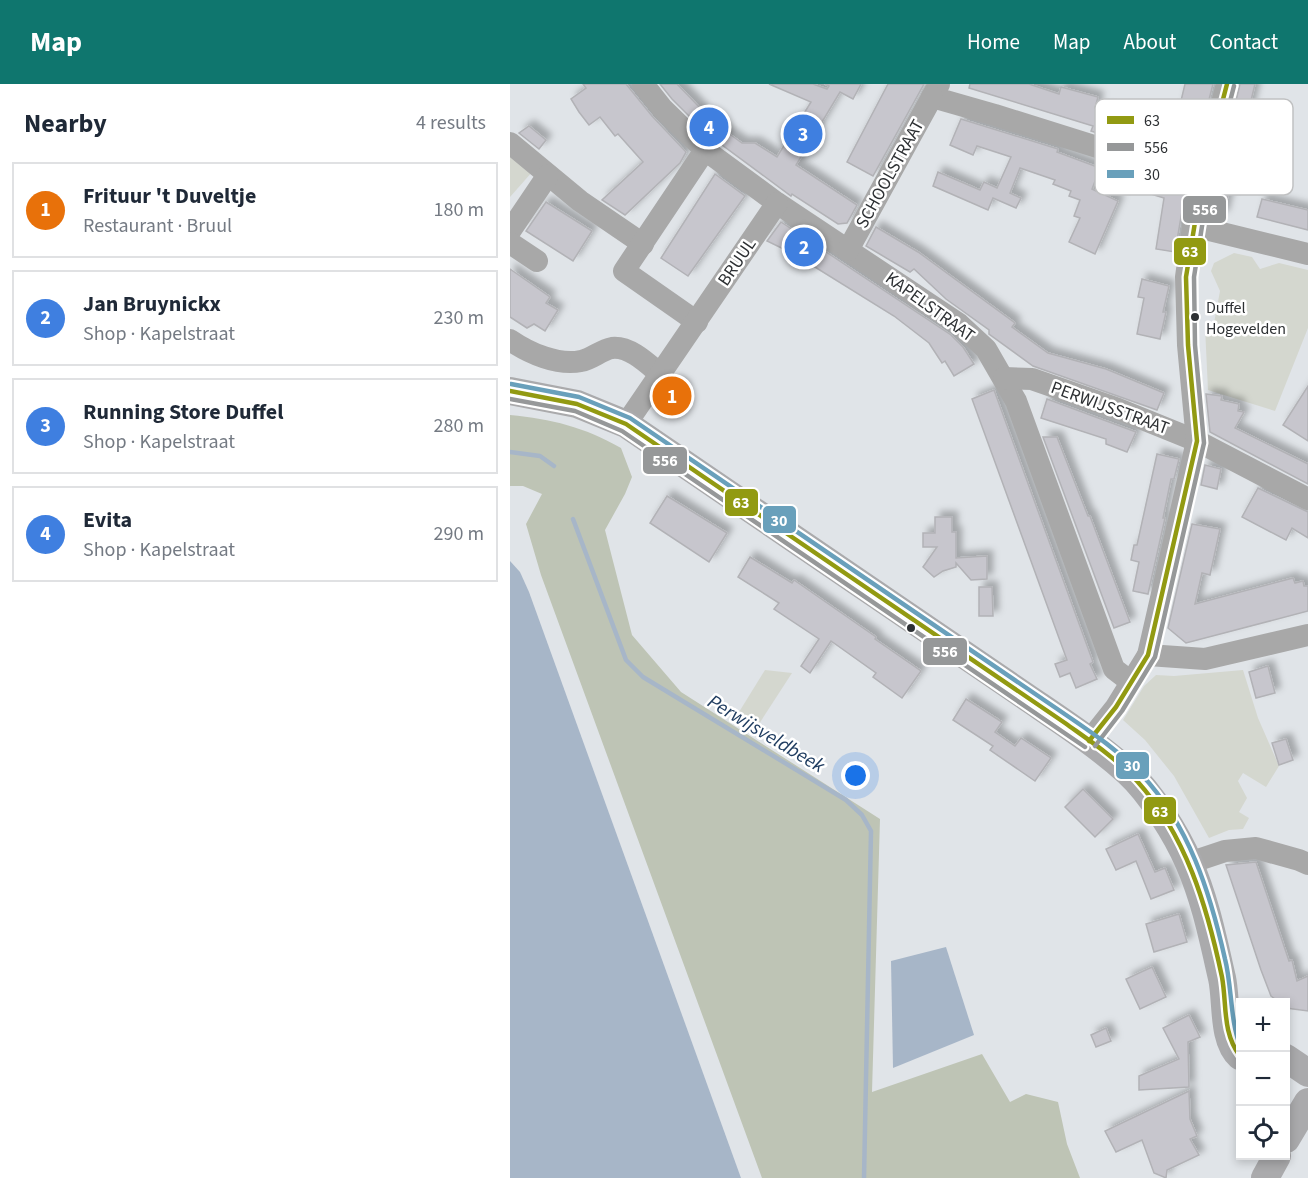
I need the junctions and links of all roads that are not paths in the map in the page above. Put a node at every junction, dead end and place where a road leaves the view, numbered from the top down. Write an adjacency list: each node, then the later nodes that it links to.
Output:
1 (643, 84): 7 (street, KAPELSTRAAT)
2 (1227, 84): 4 (street)
3 (935, 91): 6 (street); 15 (street, SCHOOLSTRAAT)
4 (1223, 99)
5 (510, 143): 8 (street)
6 (1095, 146)
7 (705, 150): 10 (street, KAPELSTRAAT); 14 (street)
8 (548, 175): 12 (street); 14 (street)
9 (1199, 195): 11 (street)
10 (777, 202): 15 (street, KAPELSTRAAT); 18 (street, BRUUL)
11 (1193, 226): 16 (street); 24 (street)
12 (510, 231)
13 (510, 243): 17 (street)
14 (643, 244): 18 (street)
15 (848, 250): 21 (street, KAPELSTRAAT)
16 (1308, 254)
17 (537, 261)
18 (697, 322): 20 (street, BRUUL)
19 (510, 340): 20 (street)
20 (660, 375): 23 (street, BRUUL)
21 (1004, 378): 24 (street, PERWIJSSTRAAT); 28 (street, KAPELSTRAAT)
22 (510, 391): 23 (main road)
23 (626, 424): 29 (main road)
24 (1197, 441): 25 (street, PERWIJSSTRAAT); 27 (street)
25 (1308, 499)
26 (1308, 635): 27 (street)
27 (1148, 655): 28 (street)
28 (1131, 681): 29 (street)
29 (1089, 741): 30 (main road)
30 (1189, 863): 31 (street); 32 (main road)
31 (1308, 864)
32 (1223, 981): 33 (main road); 34 (main road)
33 (1236, 1011)
34 (1237, 1052)
35 (1290, 1061): 36 (main road)
36 (1308, 1073)
37 (1299, 1101): 38 (main road)
38 (1290, 1127)
39 (1274, 1160): 40 (main road)
40 (1265, 1178)

